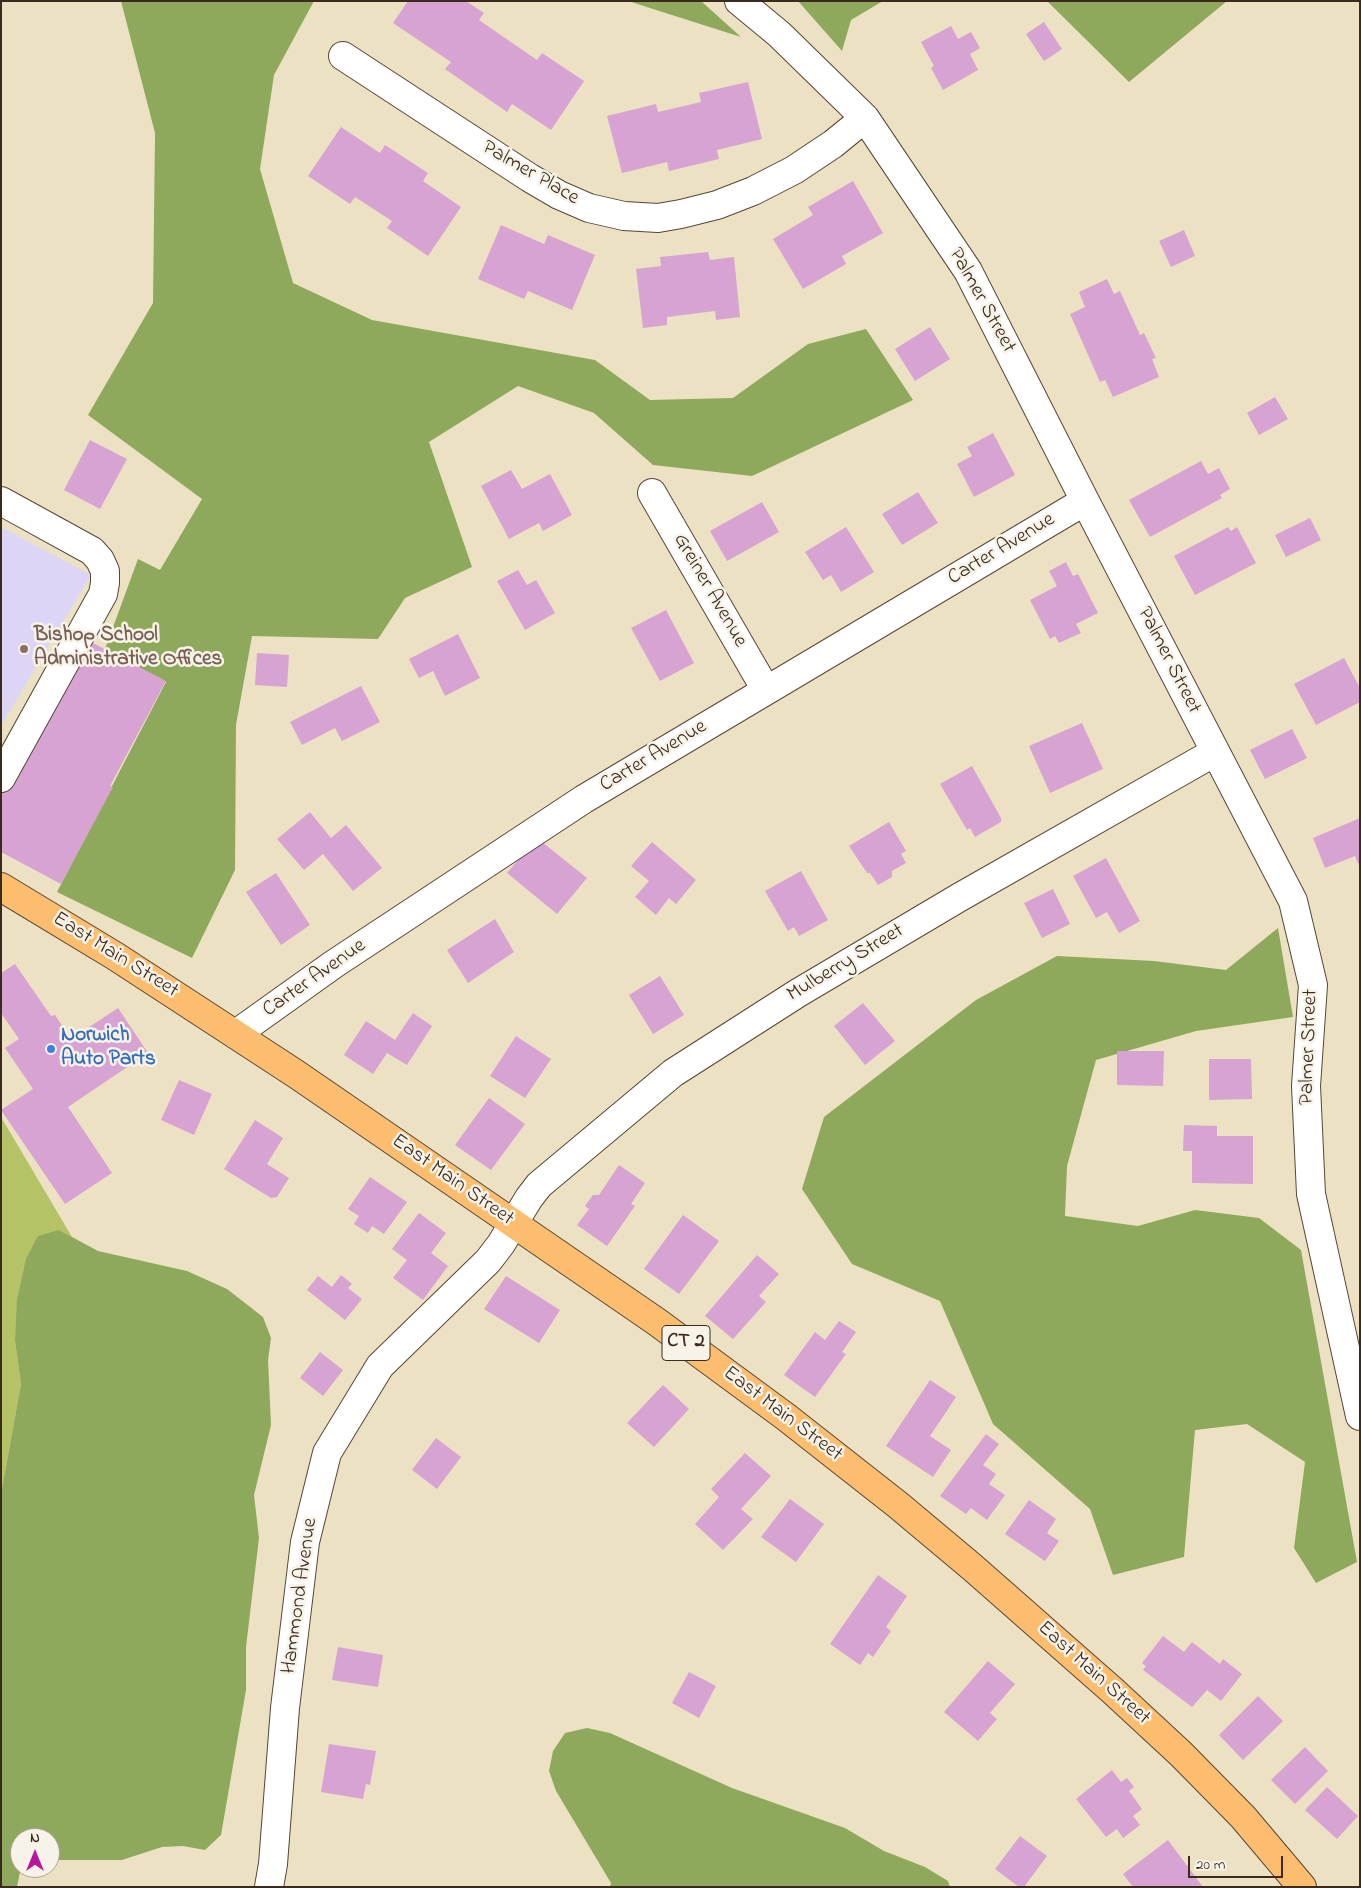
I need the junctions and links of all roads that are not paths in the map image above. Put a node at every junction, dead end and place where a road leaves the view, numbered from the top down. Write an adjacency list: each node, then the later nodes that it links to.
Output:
1 (739, 1): 3 (street, Palmer Street)
2 (343, 56): 3 (street, Palmer Place)
3 (865, 118): 6 (street, Palmer Street)
4 (652, 493): 7 (street, Greiner Avenue)
5 (1, 501): 9 (street)
6 (1085, 501): 7 (street, Carter Avenue); 8 (street, Palmer Street)
7 (766, 690): 11 (street, Carter Avenue)
8 (1215, 752): 12 (street, Mulberry Street); 13 (street, Palmer Street)
9 (1, 778)
10 (1, 887): 11 (highway, East Main Street / CT 2)
11 (236, 1034): 12 (highway, East Main Street / CT 2)
12 (513, 1224): 14 (street, Hammond Avenue); 15 (highway, East Main Street / CT 2)
13 (1360, 1416)
14 (269, 1887)
15 (1302, 1887)

